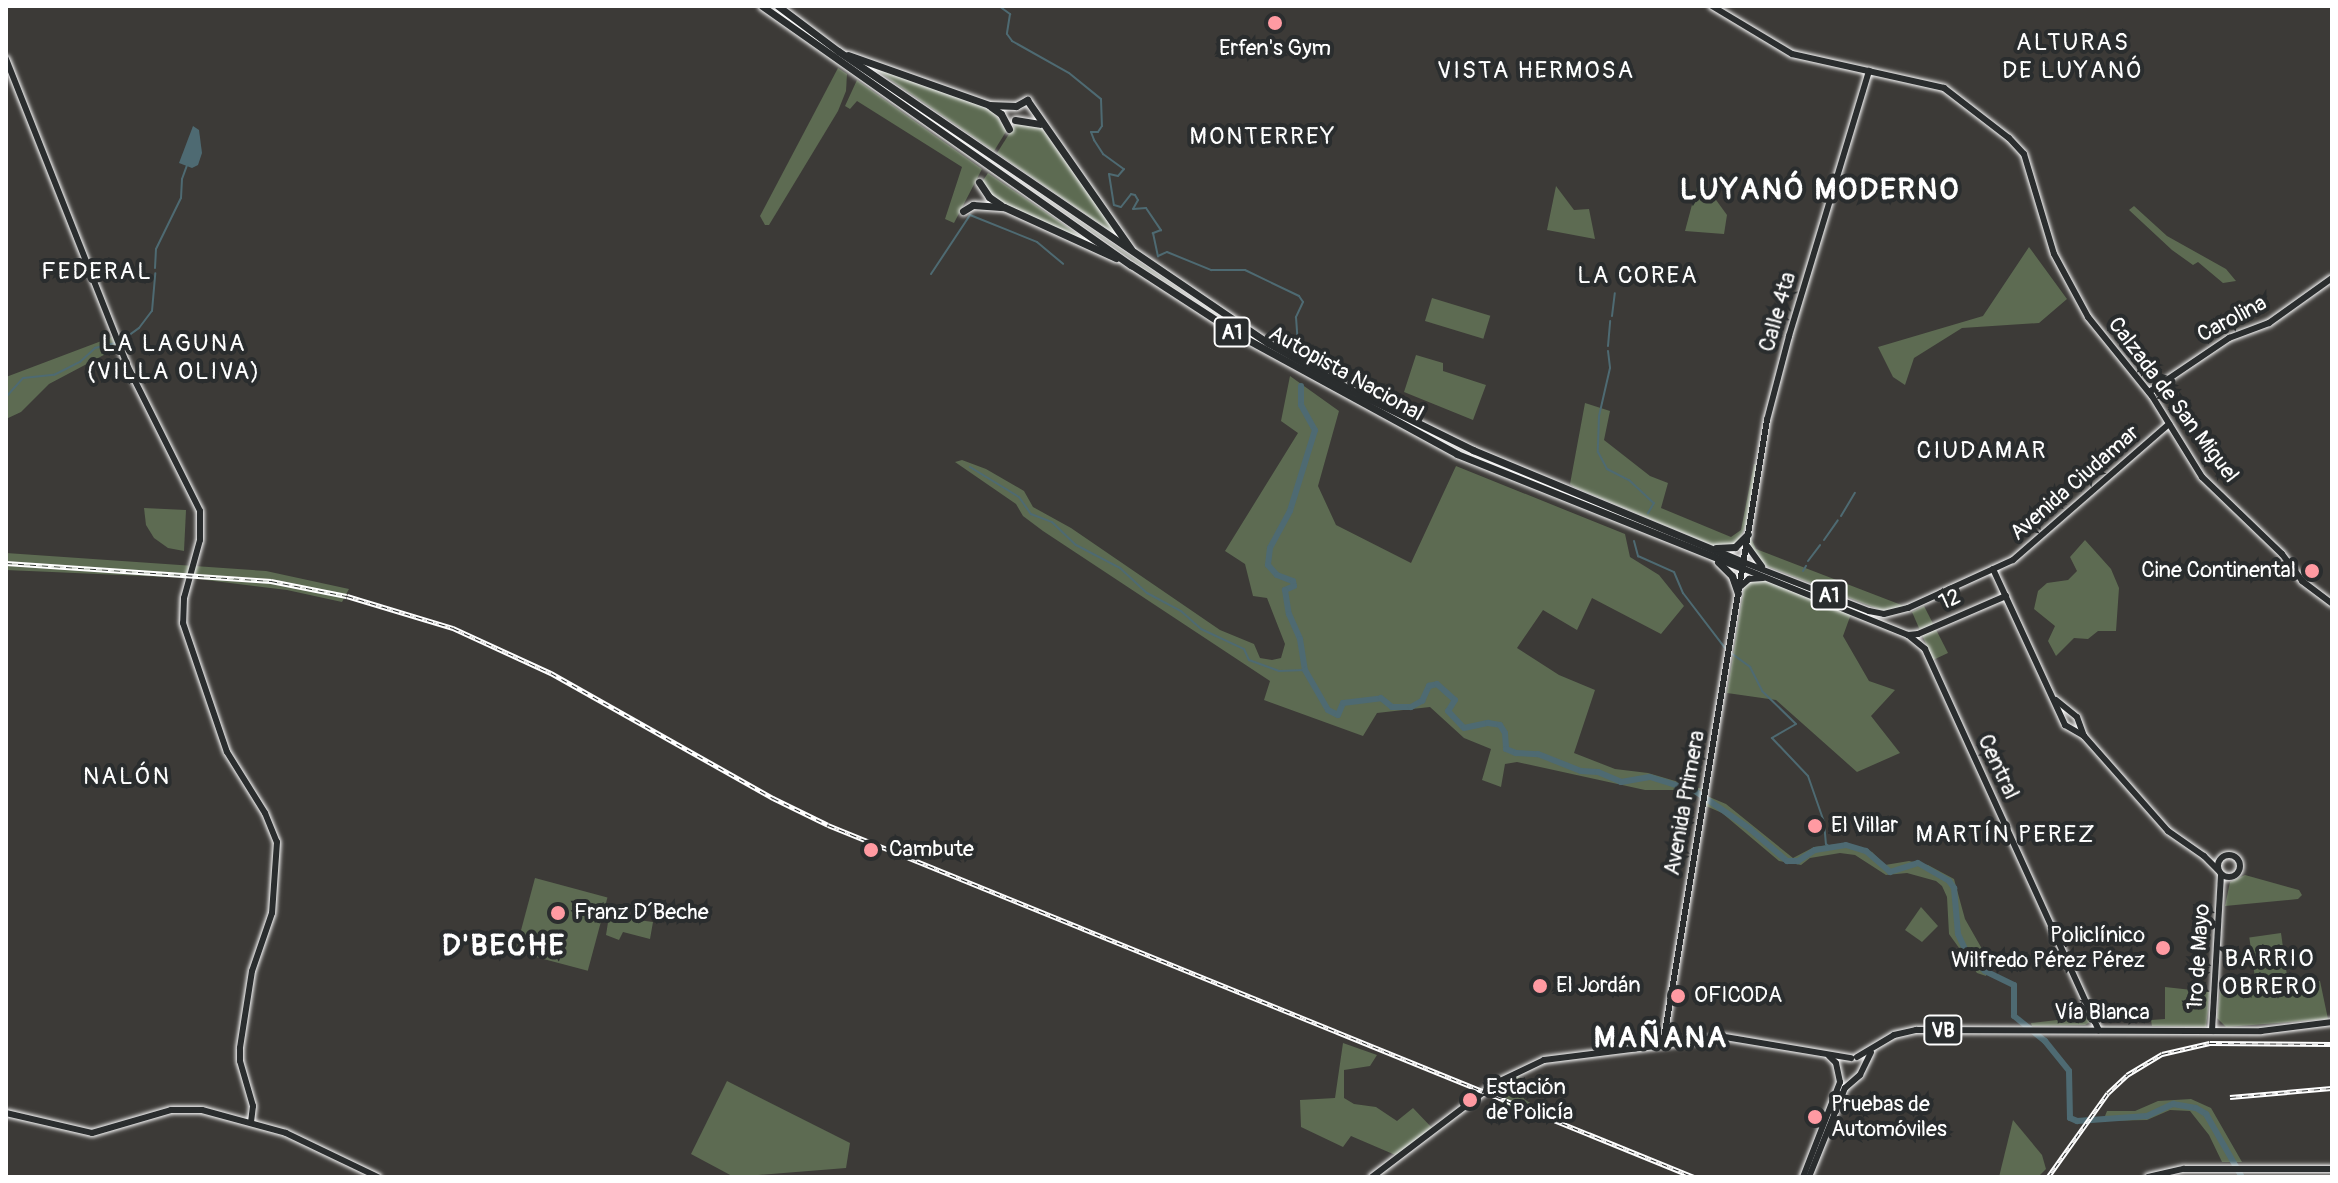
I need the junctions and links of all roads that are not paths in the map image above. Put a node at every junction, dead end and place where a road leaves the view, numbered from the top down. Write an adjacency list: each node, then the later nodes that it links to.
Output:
1 (762, 6): 5 (highway, Autopista Nacional / A1)
2 (778, 6): 5 (highway)
3 (1712, 6): 6 (main road, Calzada de San Miguel)
4 (6, 59): 56 (main road)
5 (860, 67): 7 (highway); 14 (highway, Autopista Nacional / A1); 15 (highway, Autopista Nacional / A1)
6 (1869, 71): 17 (main road, Calzada de San Miguel); 19 (main road, Calle 4ta)
7 (989, 105): 9 (highway); 10 (highway)
8 (1015, 120): 9 (highway)
9 (1042, 125): 14 (highway)
10 (1009, 129)
11 (979, 182): 12 (highway)
12 (1004, 207): 13 (highway); 15 (highway)
13 (963, 211)
14 (1136, 255): 20 (highway, Autopista Nacional / A1)
15 (1131, 265): 20 (highway, Autopista Nacional / A1)
16 (2332, 278): 17 (main road, Carolina)
17 (2149, 392): 18 (main road, Calzada de San Miguel)
18 (2169, 424): 22 (main road, Avenida Ciudamar); 26 (main road, Calzada de San Miguel)
19 (1748, 534): 20 (highway); 21 (main road, Calle 4ta); 23 (main road)
20 (1706, 551): 21 (highway, Autopista Nacional / A1); 24 (highway)
21 (1743, 565): 23 (main road, Autopista Nacional / A1); 24 (main road, Avenida Primera)
22 (1993, 569): 25 (main road); 27 (main road, Avenida Ciudamar)
23 (1773, 577): 24 (main road); 27 (main road, Autopista Nacional / A1); 28 (main road, Autopista Nacional / A1)
24 (1738, 593): 48 (main road, Avenida Primera)
25 (2006, 596): 28 (main road, 12); 30 (main road)
26 (2332, 604)
27 (1915, 605)
28 (1908, 635): 29 (main road, Autopista Nacional / A1)
29 (1925, 649): 41 (main road, Central)
30 (2054, 699): 31 (main road); 32 (main road)
31 (2069, 709): 32 (main road); 33 (main road)
32 (2060, 715): 34 (main road)
33 (2080, 724): 34 (main road); 35 (main road)
34 (2070, 729): 35 (main road)
35 (2084, 736): 36 (main road)
36 (2204, 856): 37 (main road); 38 (main road)
37 (2221, 858): 38 (main road); 39 (main road)
38 (2219, 872): 39 (main road); 40 (main road, 1ro de Mayo)
39 (2231, 877): 40 (main road, 1ro de Mayo)
40 (2223, 885): 42 (main road, 1ro de Mayo)
41 (2094, 1018): 44 (main road, Central); 45 (main road)
42 (2212, 1021): 46 (main road, 1ro de Mayo); 47 (main road)
43 (2332, 1022): 47 (main road, Vía Blanca / VB)
44 (2099, 1030): 45 (main road, Vía Blanca / VB); 46 (main road, Vía Blanca / VB)
45 (2084, 1031): 49 (main road, Vía Blanca / VB)
46 (2212, 1031): 47 (main road, Vía Blanca / VB)
47 (2230, 1032)
48 (1663, 1044): 50 (main road); 59 (main road)
49 (1876, 1047): 51 (main road, Vía Blanca / VB); 52 (main road, VB)
50 (1822, 1052): 51 (main road); 53 (main road)
51 (1854, 1057): 52 (main road); 53 (main road, VB)
52 (1865, 1063): 54 (main road, VB)
53 (1840, 1075): 54 (main road); 60 (main road, VB)
54 (1852, 1081): 60 (main road, VB)
55 (6, 1113): 56 (main road)
56 (251, 1123): 58 (main road)
57 (2332, 1169): 61 (main road)
58 (378, 1177)
59 (1372, 1177)
60 (1806, 1177)
61 (2148, 1177)

